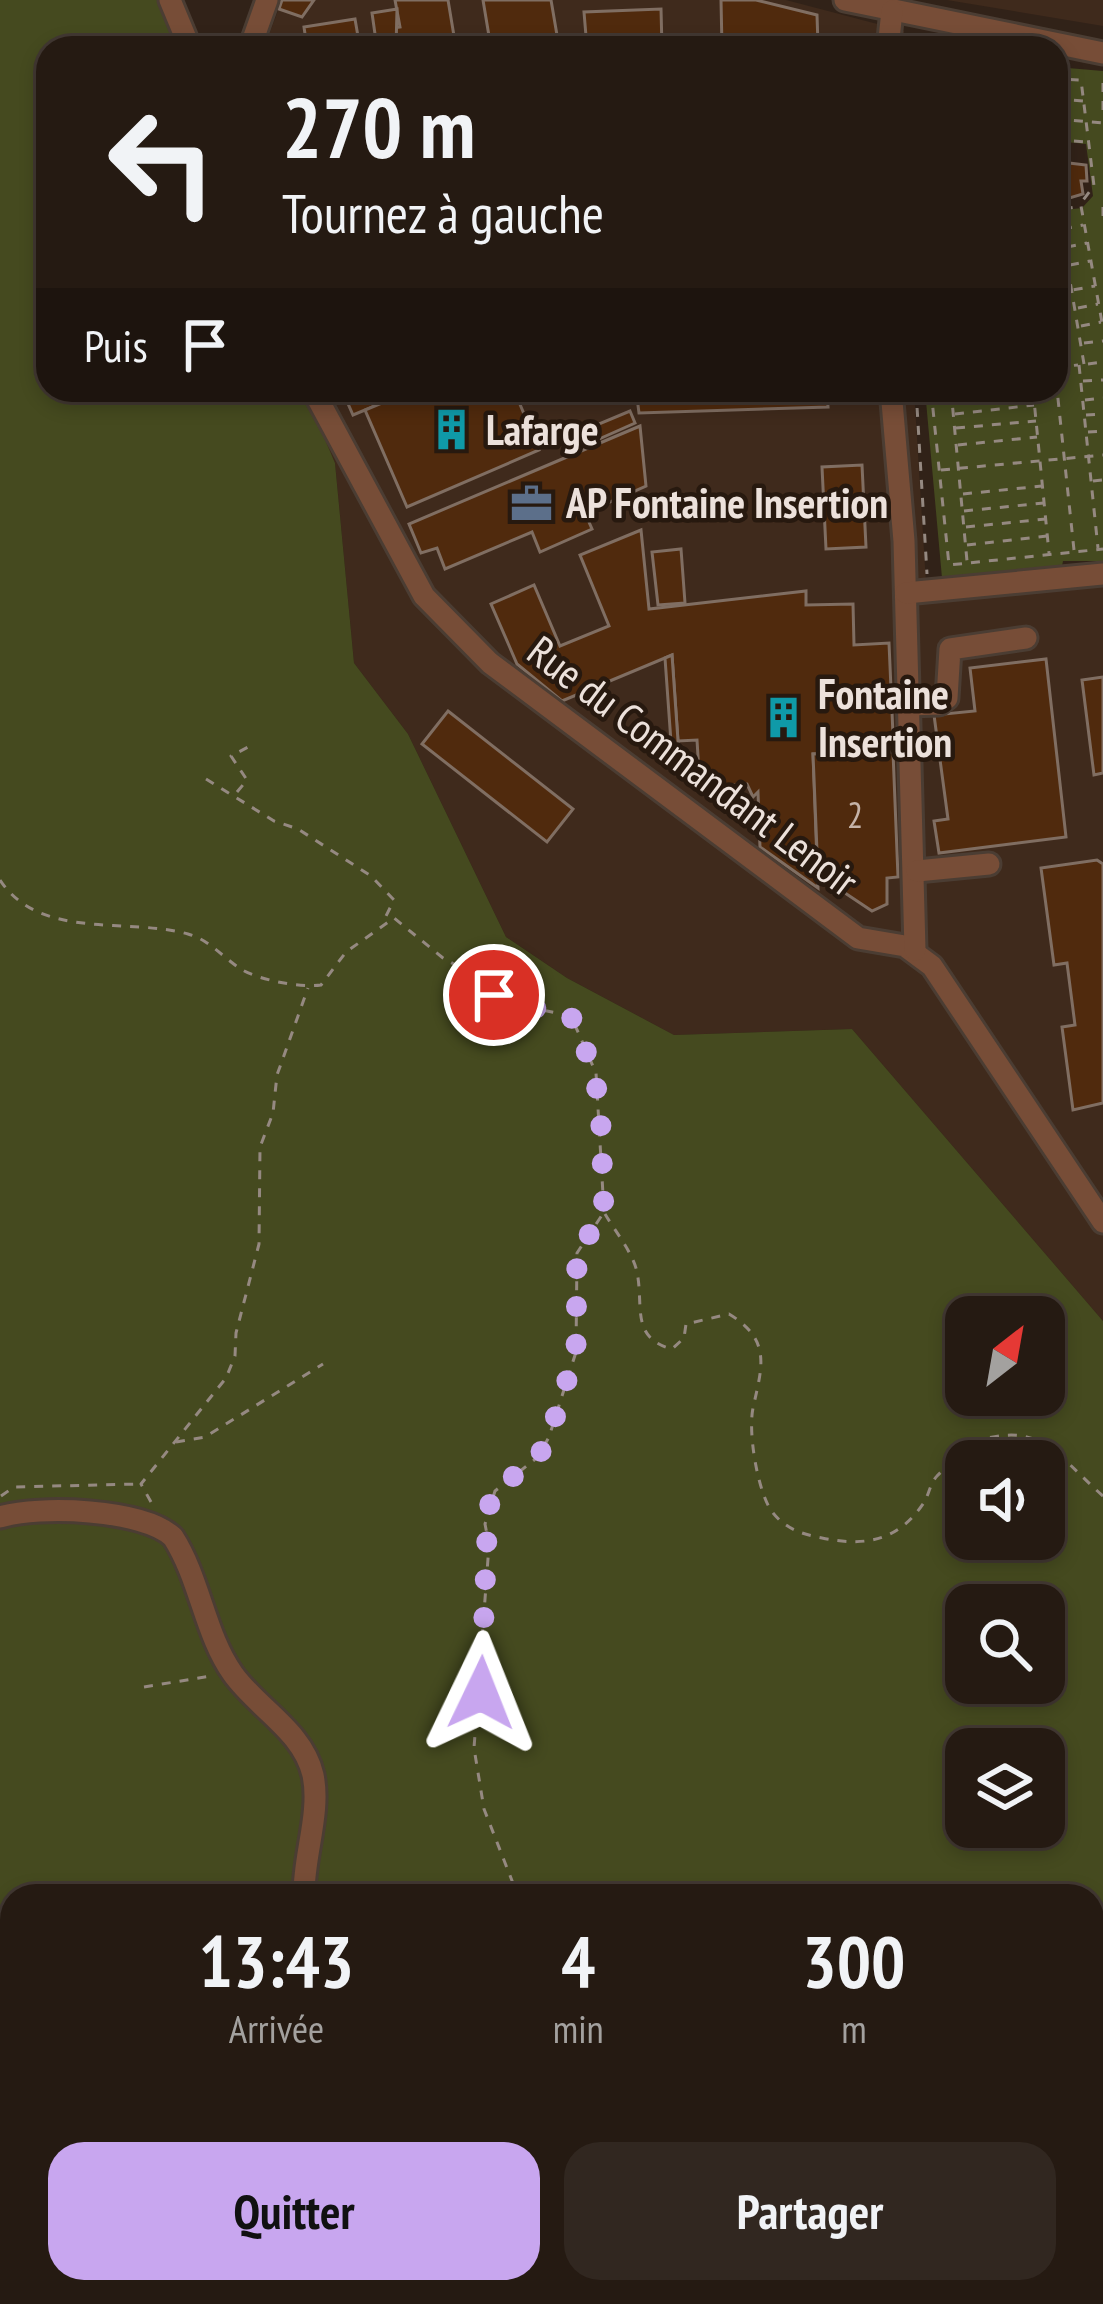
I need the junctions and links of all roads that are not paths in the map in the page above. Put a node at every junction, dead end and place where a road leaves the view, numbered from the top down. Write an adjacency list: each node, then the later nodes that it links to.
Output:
1 (170, 0): 5 (street)
2 (267, 0): 6 (street)
3 (845, 0): 4 (street)
4 (892, 11): 7 (street); 8 (street)
5 (185, 36)
6 (254, 36)
7 (889, 36)
8 (1018, 36)
9 (1068, 46): 10 (street)
10 (1103, 53)
11 (319, 402): 19 (street, Rue du Commandant Lenoir)
12 (892, 402): 14 (street)
13 (1103, 574): 14 (street)
14 (914, 592): 16 (street)
15 (1026, 638): 16 (street)
16 (908, 705): 18 (street)
17 (989, 864): 18 (street)
18 (917, 871): 19 (street)
19 (916, 950): 20 (street)
20 (1103, 1222)
21 (0, 1517): 22 (street)
22 (304, 1884)

